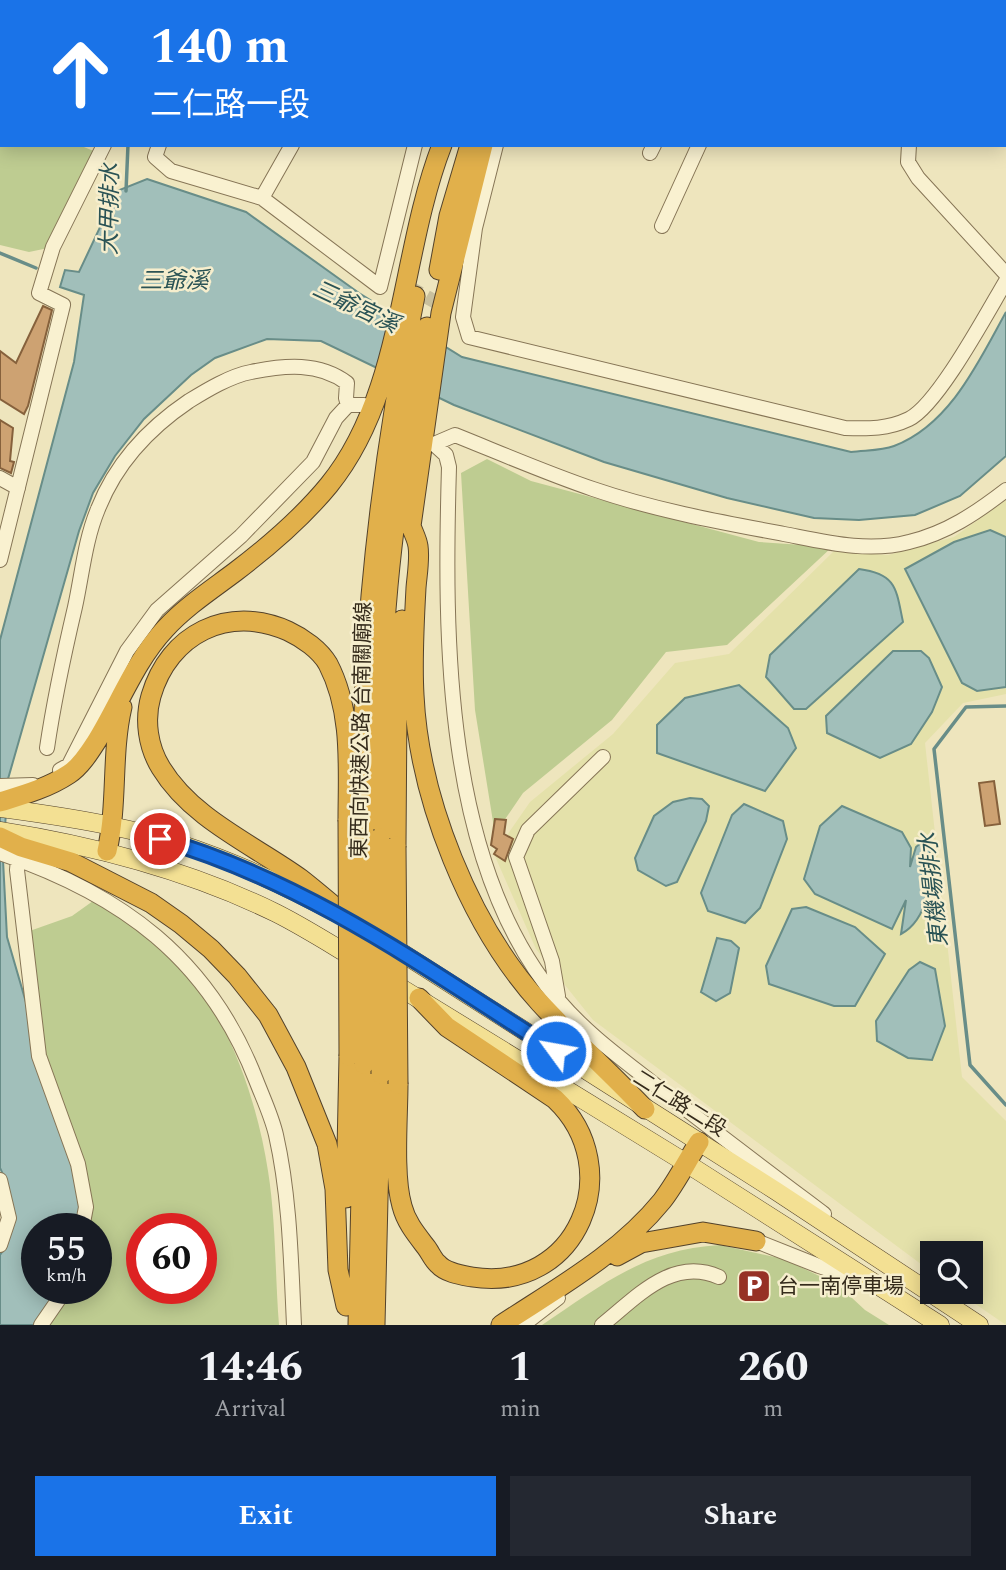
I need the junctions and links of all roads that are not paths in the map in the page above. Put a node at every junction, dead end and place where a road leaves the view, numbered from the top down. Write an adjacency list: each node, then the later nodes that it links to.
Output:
1 (103, 147): 21 (street)
2 (158, 147): 12 (street)
3 (291, 147): 12 (street)
4 (415, 147): 14 (street)
5 (441, 147): 17 (highway)
6 (450, 147): 17 (highway, 東西向快速公路 台南關廟線)
7 (469, 147): 17 (highway, 東西向快速公路 台南關廟線)
8 (482, 147): 17 (highway)
9 (496, 147): 17 (street)
10 (698, 147): 13 (street)
11 (909, 147): 15 (street)
12 (262, 198): 14 (street)
13 (662, 226)
14 (384, 274): 17 (street)
15 (1006, 274)
16 (1006, 281): 17 (street)
17 (429, 303): 19 (highway, 東西向快速公路 台南關廟線); 19 (highway)
18 (348, 405): 19 (street); 26 (street); 29 (street)
19 (400, 419): 22 (street); 23 (highway); 25 (highway); 33 (highway, 東西向快速公路 台南關廟線); 40 (street)
20 (0, 478): 21 (street)
21 (18, 488): 24 (street)
22 (1006, 489)
23 (411, 526): 33 (highway); 44 (highway)
24 (0, 560)
25 (130, 683): 29 (highway); 31 (highway)
26 (47, 748)
27 (603, 757): 39 (street)
28 (0, 786): 29 (street)
29 (28, 797): 30 (highway); 31 (main road, 二仁路二段)
30 (0, 805)
31 (113, 826): 35 (highway); 38 (main road, 二仁路二段)
32 (0, 831): 37 (main road)
33 (372, 833): 38 (highway); 43 (highway, 東西向快速公路 台南關廟線, bridge); 43 (highway, bridge)
34 (0, 837): 37 (highway)
35 (107, 851): 37 (main road); 41 (main road)
36 (0, 853): 37 (street)
37 (20, 854): 48 (street); 57 (highway); 59 (street)
38 (354, 923): 44 (main road, 二仁路二段)
39 (541, 929): 40 (street); 42 (street)
40 (521, 946): 42 (street)
41 (419, 999): 43 (highway); 46 (main road)
42 (559, 1001): 53 (street)
43 (373, 1069): 57 (highway); 60 (highway, 東西向快速公路 台南關廟線); 61 (highway, 東西向快速公路 台南關廟線)
44 (645, 1109): 45 (main road, 二仁路二段)
45 (699, 1142): 46 (highway); 66 (main road, 二仁路二段)
46 (686, 1163): 51 (highway); 54 (main road)
47 (0, 1180): 50 (street)
48 (85, 1213)
49 (756, 1241): 51 (highway); 54 (street); 63 (street)
50 (0, 1245)
51 (578, 1275): 62 (highway)
52 (719, 1277): 64 (street)
53 (920, 1278)
54 (881, 1287): 65 (main road)
55 (55, 1304): 58 (street)
56 (957, 1304): 67 (street)
57 (345, 1315)
58 (41, 1325)
59 (294, 1325)
60 (358, 1325)
61 (375, 1325)
62 (501, 1325)
63 (523, 1325)
64 (602, 1325)
65 (940, 1325)
66 (979, 1325)
67 (987, 1325)

